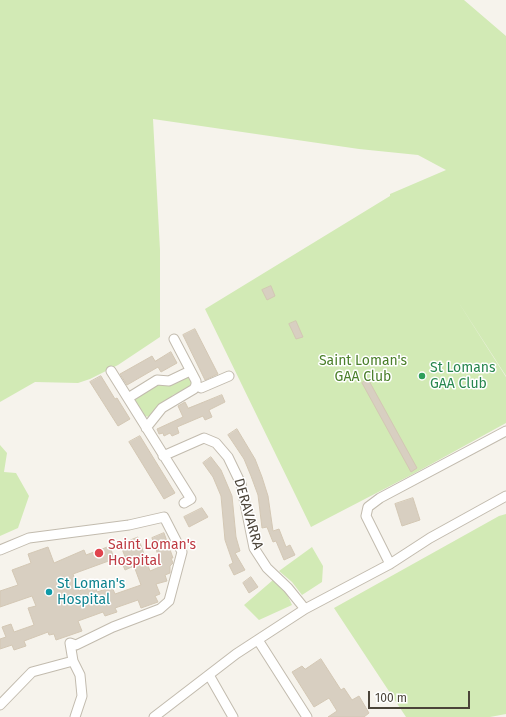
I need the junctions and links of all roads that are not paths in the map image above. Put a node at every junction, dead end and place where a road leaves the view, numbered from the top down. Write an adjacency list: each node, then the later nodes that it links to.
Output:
1 (174, 339): 3 (street)
2 (111, 371): 6 (street)
3 (190, 371): 5 (street); 6 (street)
4 (229, 376): 5 (street)
5 (196, 385): 7 (street)
6 (128, 398): 7 (street)
7 (146, 428): 9 (street)
8 (506, 431): 13 (street)
9 (163, 456): 11 (street); 14 (street, DERAVARRA)
10 (503, 499): 13 (street)
11 (184, 503)
12 (0, 550): 16 (street)
13 (390, 564): 14 (street)
14 (305, 609): 15 (street)
15 (258, 640): 17 (street); 22 (street)
16 (73, 661): 18 (street); 19 (street)
17 (209, 675): 20 (street); 21 (street)
18 (0, 705)
19 (75, 716)
20 (154, 717)
21 (234, 717)
22 (307, 717)

